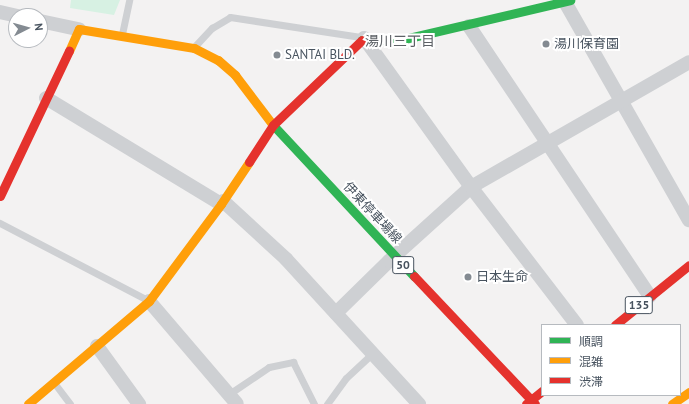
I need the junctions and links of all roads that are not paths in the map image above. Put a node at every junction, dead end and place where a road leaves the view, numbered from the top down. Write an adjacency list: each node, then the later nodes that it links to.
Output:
1 (128, 0): 6 (lane)
2 (568, 1): 4 (main road); 11 (street)
3 (48, 22): 5 (street)
4 (468, 26): 7 (main road); 13 (street)
5 (79, 28): 6 (main road, 伊東停車場線); 10 (main road)
6 (122, 34): 8 (main road, 伊東停車場線)
7 (364, 38): 8 (lane); 12 (main road); 14 (street)
8 (194, 48): 12 (main road, 伊東停車場線)
9 (689, 62): 11 (street)
10 (46, 98): 15 (main road); 16 (street)
11 (622, 101): 13 (street); 17 (street)
12 (274, 125): 16 (main road); 19 (main road, 伊東停車場線 / 50)
13 (549, 144): 14 (street); 21 (street)
14 (471, 188): 19 (street); 24 (street)
15 (0, 196)
16 (222, 203): 22 (main road); 23 (street)
17 (689, 220)
18 (0, 223): 22 (lane)
19 (395, 256): 23 (street); 32 (main road, 伊東停車場線 / 50)
20 (689, 265): 21 (main road, 135)
21 (650, 296): 25 (main road, 135)
22 (149, 301): 26 (main road); 31 (street)
23 (336, 313): 27 (street)
24 (576, 324)
25 (616, 324)
26 (98, 346): 28 (main road); 35 (street)
27 (372, 354): 37 (lane); 38 (street)
28 (54, 382): 33 (main road); 34 (lane)
29 (541, 392): 32 (main road)
30 (689, 392): 39 (main road)
31 (233, 399): 36 (lane)
32 (531, 403)
33 (28, 404)
34 (70, 404)
35 (139, 404)
36 (314, 404)
37 (327, 404)
38 (418, 404)
39 (672, 404)

